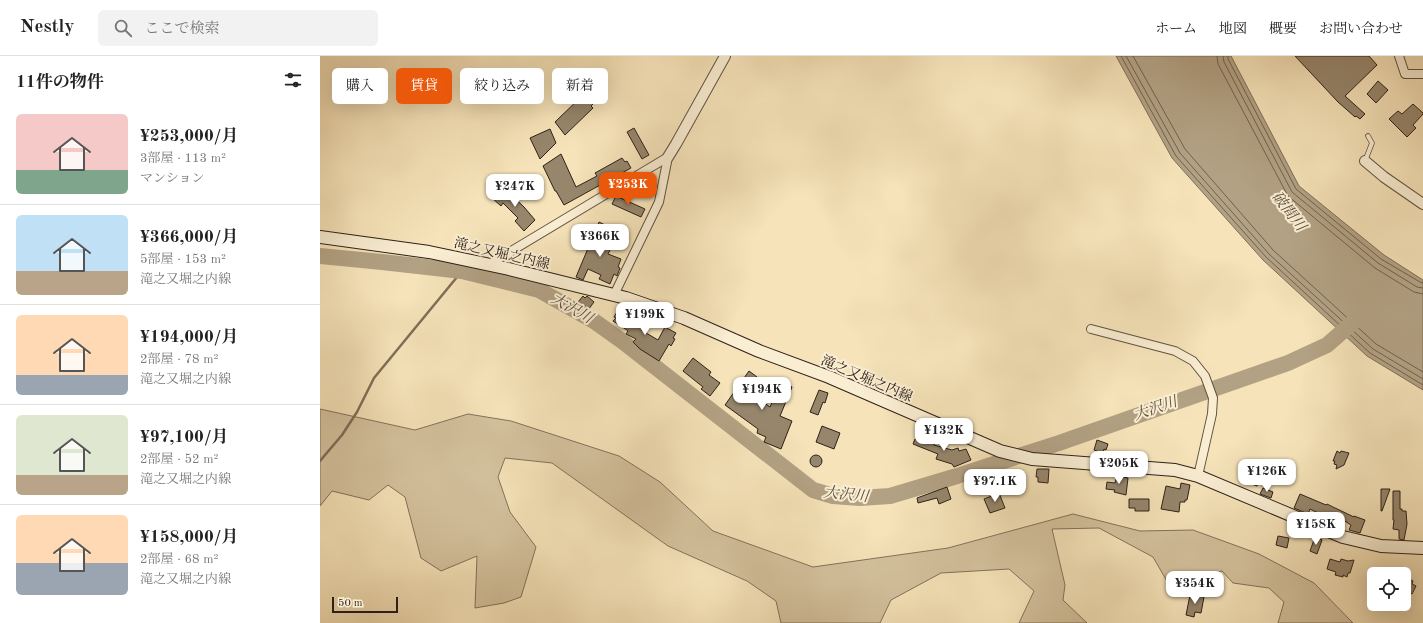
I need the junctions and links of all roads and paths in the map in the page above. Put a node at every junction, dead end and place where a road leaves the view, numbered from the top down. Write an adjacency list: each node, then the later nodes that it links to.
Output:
1 (725, 56): 5 (street)
2 (1399, 56): 3 (street)
3 (1423, 74)
4 (1368, 136): 6 (lane)
5 (668, 157): 9 (street); 10 (street)
6 (1365, 161): 7 (street)
7 (1423, 204)
8 (320, 237): 9 (main road, 滝之又堀之内線)
9 (488, 265): 10 (main road, 滝之又堀之内線)
10 (614, 295): 12 (main road, 滝之又堀之内線)
11 (1091, 329): 12 (street)
12 (1198, 476): 13 (main road, 滝之又堀之内線)
13 (1423, 548)

